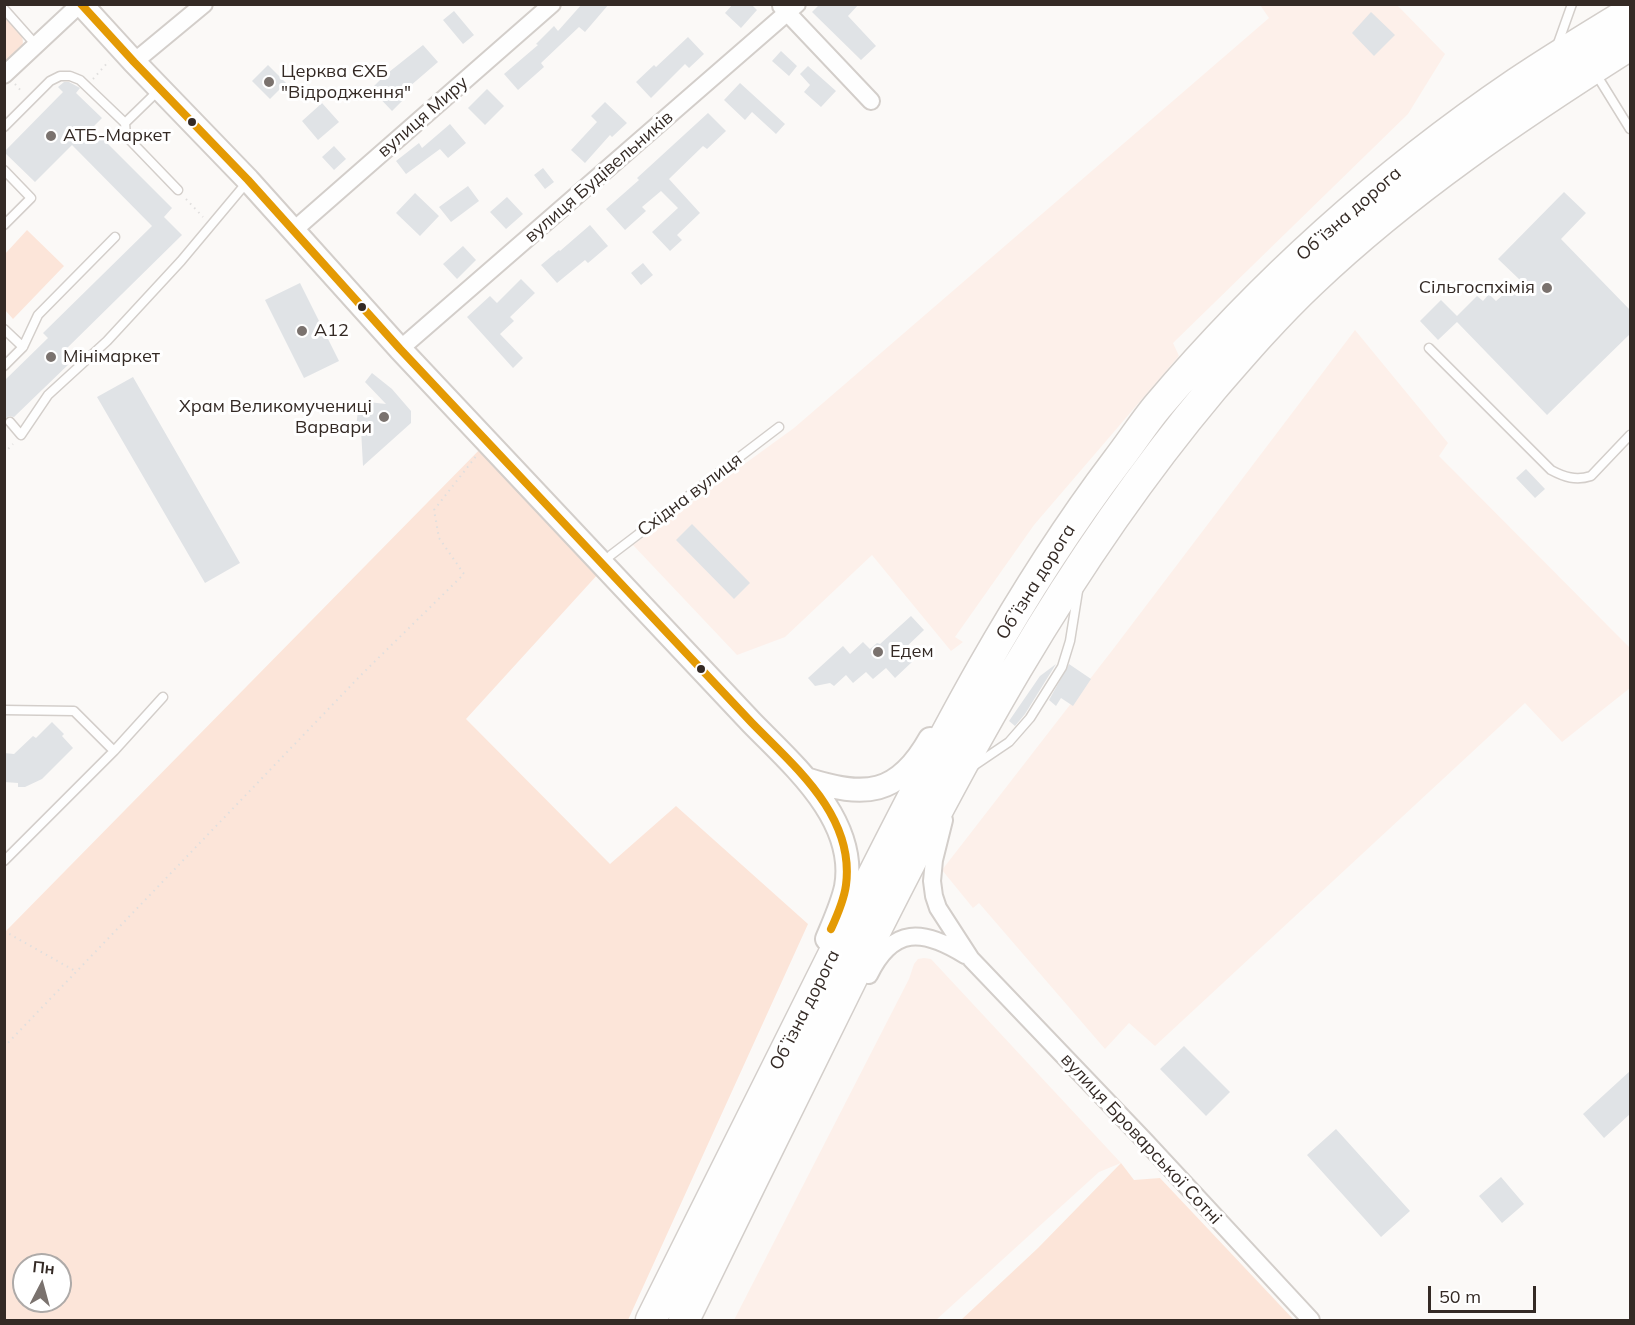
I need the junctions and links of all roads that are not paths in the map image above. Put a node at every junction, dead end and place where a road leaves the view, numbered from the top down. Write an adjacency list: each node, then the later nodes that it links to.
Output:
1 (81, 4): 8 (street); 11 (street)
2 (204, 4): 11 (street)
3 (552, 4): 23 (street, вулиця Миру)
4 (1572, 4): 10 (lane)
5 (788, 7): 15 (street); 28 (street, вулиця Будівельників)
6 (4, 9): 8 (lane)
7 (1630, 12): 10 (highway, Обʼїзна дорога)
8 (36, 45): 13 (street)
9 (1630, 45): 12 (highway, Обʼїзна дорога)
10 (1552, 60): 35 (highway, Обʼїзна дорога)
11 (134, 62): 14 (street)
12 (1592, 69): 18 (lane); 32 (highway, Обʼїзна дорога)
13 (10, 80)
14 (160, 88): 16 (lane); 20 (street)
15 (871, 101)
16 (125, 123): 17 (lane); 21 (lane)
17 (4, 127)
18 (1630, 129)
19 (4, 170): 22 (lane)
20 (248, 180): 23 (street); 30 (lane)
21 (178, 190)
22 (4, 225)
23 (294, 230): 28 (street)
24 (115, 237): 26 (lane)
25 (4, 330): 26 (lane)
26 (23, 347): 29 (lane)
27 (1429, 348): 33 (lane)
28 (400, 349): 36 (street)
29 (4, 366)
30 (10, 422)
31 (779, 427): 36 (lane, Східна вулиця)
32 (1178, 430): 34 (lane); 40 (highway, Обʼїзна дорога)
33 (1630, 435)
34 (1148, 487)
35 (1084, 505): 43 (street); 47 (highway, Обʼїзна дорога)
36 (603, 564): 43 (street)
37 (1084, 582): 42 (lane)
38 (163, 697): 41 (lane)
39 (4, 710): 41 (lane)
40 (980, 732): 42 (street, вулиця Броварської Сотні); 44 (highway, Обʼїзна дорога)
41 (114, 751): 45 (lane)
42 (968, 771): 44 (lane); 46 (street, вулиця Броварської Сотні)
43 (806, 779): 47 (street)
44 (933, 820): 47 (highway, Обʼїзна дорога)
45 (4, 861)
46 (971, 959): 47 (street, вулиця Броварської Сотні); 50 (street, вулиця Броварської Сотні)
47 (723, 1207): 48 (highway, Обʼїзна дорога); 49 (highway, Обʼїзна дорога)
48 (651, 1320)
49 (684, 1320)
50 (1311, 1320)

